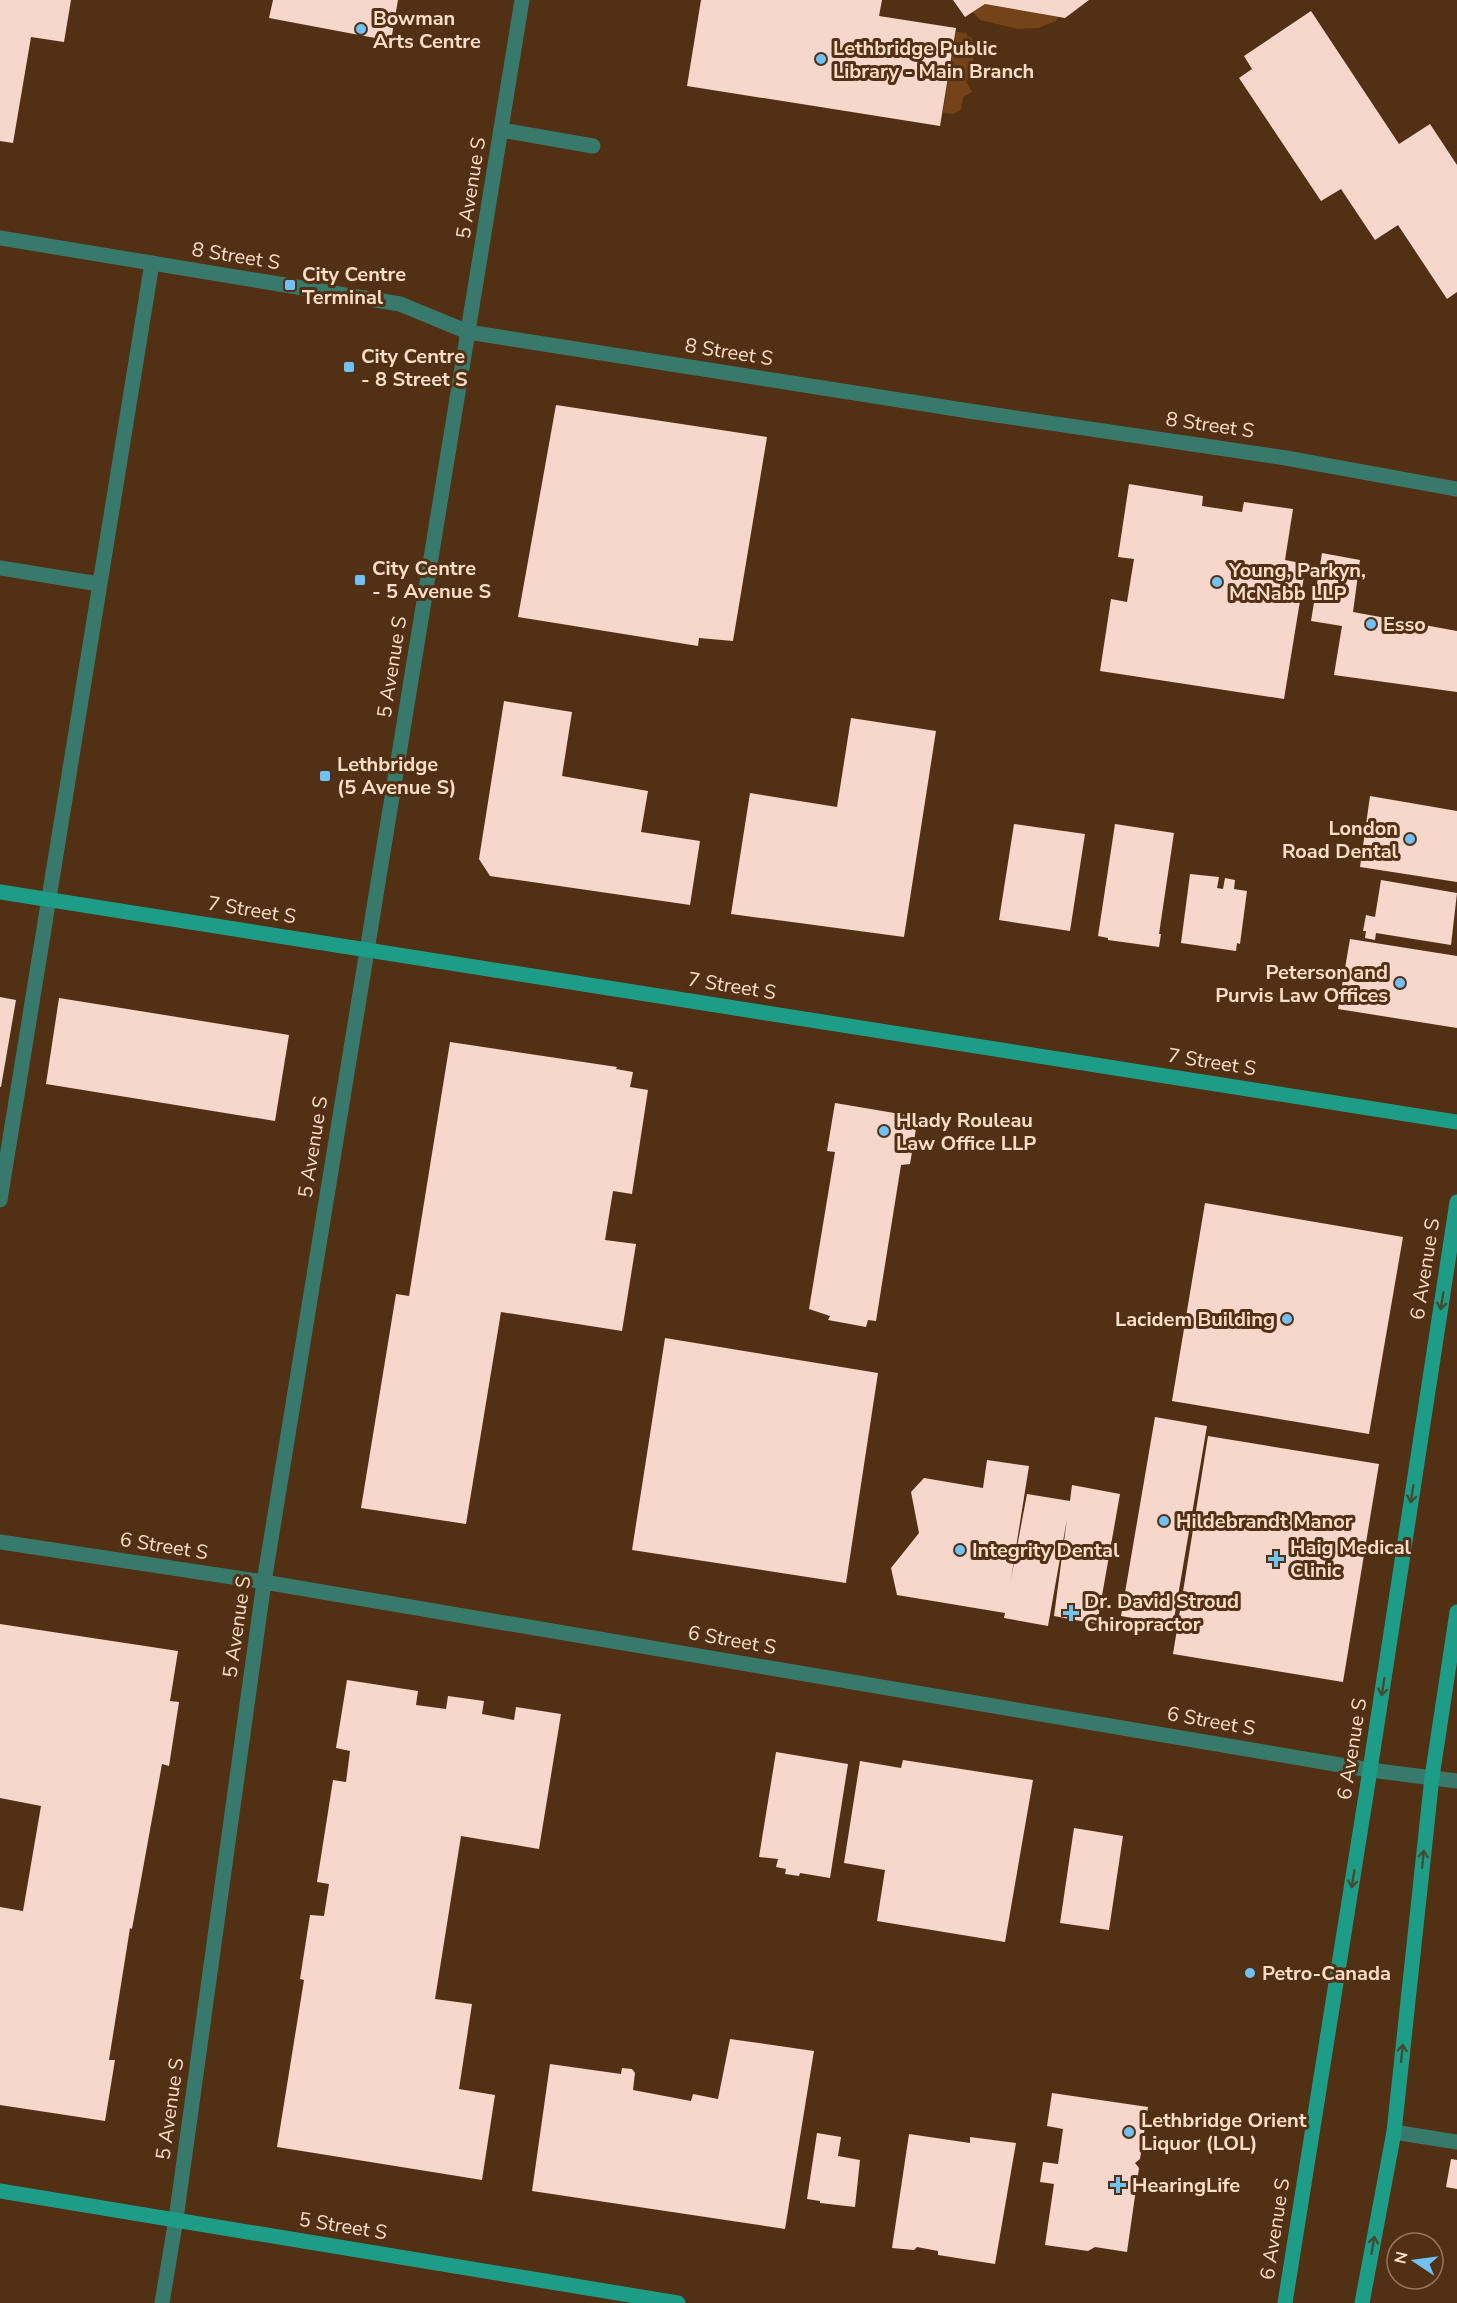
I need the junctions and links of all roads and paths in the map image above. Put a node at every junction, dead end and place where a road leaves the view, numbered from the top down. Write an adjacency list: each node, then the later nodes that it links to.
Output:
1 (522, 0): 2 (street, 5 Avenue S)
2 (501, 130): 3 (street); 6 (street, 5 Avenue S)
3 (593, 146)
4 (0, 238): 5 (street, 8 Street S)
5 (152, 263): 6 (street, 8 Street S); 9 (street)
6 (468, 332): 7 (street, 8 Street S); 12 (street, 5 Avenue S)
7 (1457, 489)
8 (0, 568): 9 (street)
9 (99, 584): 11 (street)
10 (0, 892): 11 (street, 7 Street S)
11 (49, 899): 12 (street, 7 Street S); 14 (street)
12 (367, 950): 13 (street, 7 Street S); 17 (street, 5 Avenue S)
13 (1457, 1122)
14 (0, 1200)
15 (1457, 1202): 19 (street, 6 Avenue S, one-way to 19)
16 (0, 1542): 17 (street, 6 Street S)
17 (264, 1582): 19 (street, 6 Street S); 25 (street, 5 Avenue S)
18 (1457, 1612): 20 (street)
19 (1370, 1770): 20 (street, 6 Street S); 28 (street, 6 Avenue S, one-way to 28)
20 (1432, 1777): 21 (street, 6 Street S); 22 (street, one-way to 20)
21 (1457, 1781)
22 (1394, 2133): 23 (street); 29 (street, one-way to 22)
23 (1457, 2142)
24 (0, 2190): 25 (street, 5 Street S)
25 (176, 2219): 26 (street, 5 Avenue S); 27 (street, 5 Street S)
26 (162, 2303)
27 (678, 2303)
28 (1285, 2303)
29 (1362, 2303)

